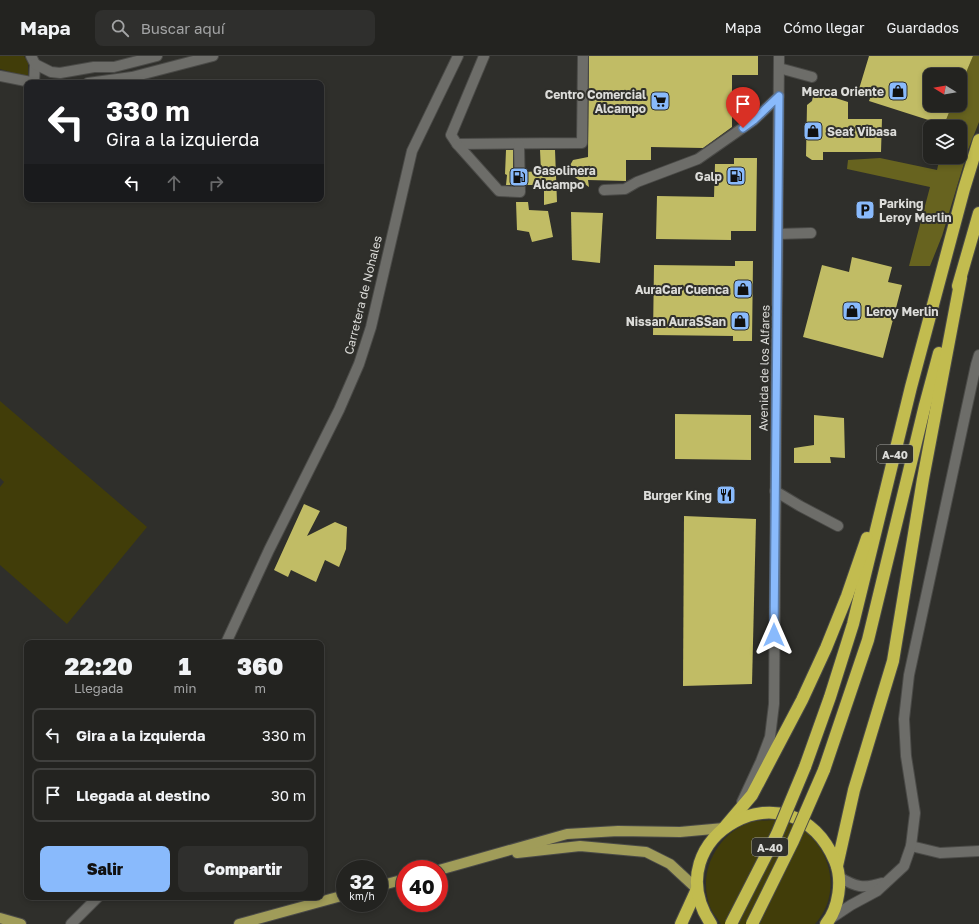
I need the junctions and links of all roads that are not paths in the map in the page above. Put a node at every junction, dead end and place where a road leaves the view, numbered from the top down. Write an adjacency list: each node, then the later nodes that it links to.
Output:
1 (157, 56): 8 (street)
2 (213, 56): 13 (street)
3 (458, 56): 28 (street, Carretera de Nohales)
4 (484, 56): 17 (street)
5 (583, 56): 18 (street)
6 (779, 56): 9 (street, Avenida de los Alfares)
7 (33, 60): 8 (street); 12 (street)
8 (128, 60)
9 (779, 68): 11 (street); 15 (street, Avenida de los Alfares)
10 (0, 76): 14 (street)
11 (812, 77)
12 (35, 80)
13 (110, 80)
14 (24, 81)
15 (779, 96): 19 (street); 22 (street, Avenida de los Alfares)
16 (979, 140): 25 (highway, A-40)
17 (458, 144): 18 (street); 18 (street)
18 (519, 145)
19 (604, 190)
20 (979, 213): 23 (highway, A-40)
21 (810, 233): 22 (street)
22 (778, 234): 26 (street, Avenida de los Alfares)
23 (961, 278): 35 (highway); 48 (highway, A-40, bridge)
24 (979, 355): 31 (street)
25 (911, 387): 29 (highway); 47 (highway, A-40, bridge)
26 (775, 491): 27 (street); 29 (street, Avenida de los Alfares)
27 (838, 526)
28 (227, 640)
29 (739, 809): 30 (highway)
30 (724, 828): 33 (main road); 35 (highway); 37 (highway)
31 (911, 846): 32 (street); 36 (street)
32 (979, 850)
33 (491, 856): 34 (main road); 37 (main road)
34 (448, 868)
35 (838, 871): 36 (street); 41 (highway)
36 (888, 881): 41 (street)
37 (698, 889): 45 (highway); 46 (highway)
38 (336, 897): 44 (main road)
39 (95, 900): 43 (street)
40 (0, 918): 42 (main road)
41 (828, 922)
42 (21, 924)
43 (71, 924)
44 (239, 924)
45 (681, 924)
46 (711, 924)
47 (731, 924)
48 (752, 924)

